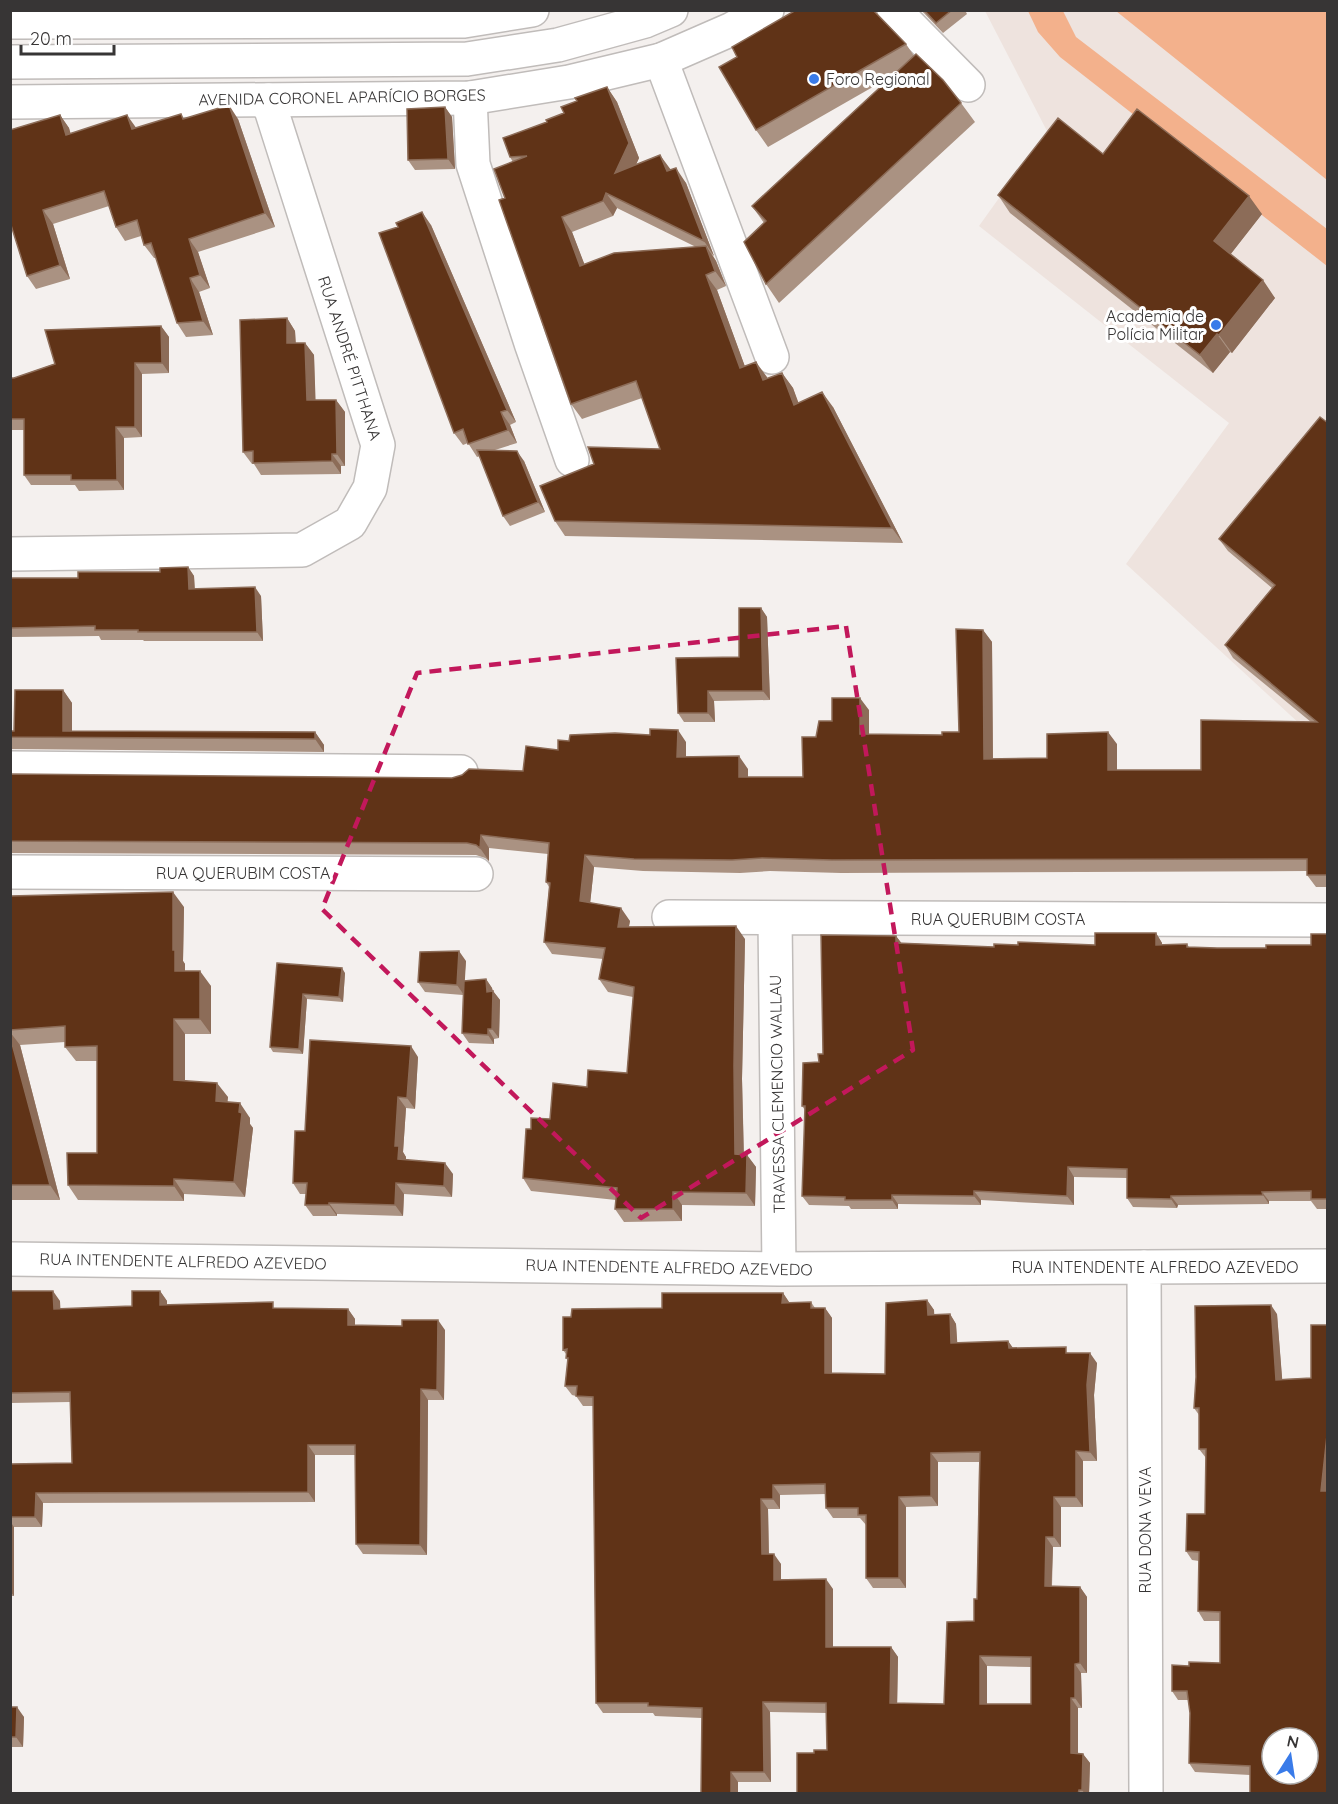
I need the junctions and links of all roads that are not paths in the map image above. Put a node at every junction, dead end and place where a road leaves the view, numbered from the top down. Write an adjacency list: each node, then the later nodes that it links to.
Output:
1 (532, 10): 6 (street)
2 (671, 10): 9 (street)
3 (767, 10): 8 (street, AVENIDA CORONEL APARÍCIO BORGES)
4 (894, 10): 10 (street)
5 (63, 16): 6 (street); 7 (street)
6 (363, 16)
7 (10, 22)
8 (661, 60): 11 (street, AVENIDA CORONEL APARÍCIO BORGES); 14 (street)
9 (10, 62)
10 (968, 85)
11 (470, 98): 12 (street, AVENIDA CORONEL APARÍCIO BORGES); 15 (street)
12 (268, 100): 13 (street, AVENIDA CORONEL APARÍCIO BORGES); 16 (street, RUA ANDRÉ PITTHANA)
13 (10, 102)
14 (772, 357)
15 (573, 460)
16 (10, 554)
17 (10, 768): 18 (street)
18 (461, 771)
19 (10, 872): 20 (street, RUA QUERUBIM COSTA)
20 (476, 874)
21 (669, 917): 22 (street, RUA QUERUBIM COSTA)
22 (776, 919): 23 (street, RUA QUERUBIM COSTA); 27 (street, TRAVESSA CLEMENCIO WALLAU)
23 (1328, 920)
24 (10, 1259): 27 (street, RUA INTENDENTE ALFREDO AZEVEDO)
25 (1328, 1266): 26 (street, RUA INTENDENTE ALFREDO AZEVEDO)
26 (1144, 1267): 27 (street, RUA INTENDENTE ALFREDO AZEVEDO); 28 (street, RUA DONA VEVA)
27 (779, 1269)
28 (1146, 1794)

